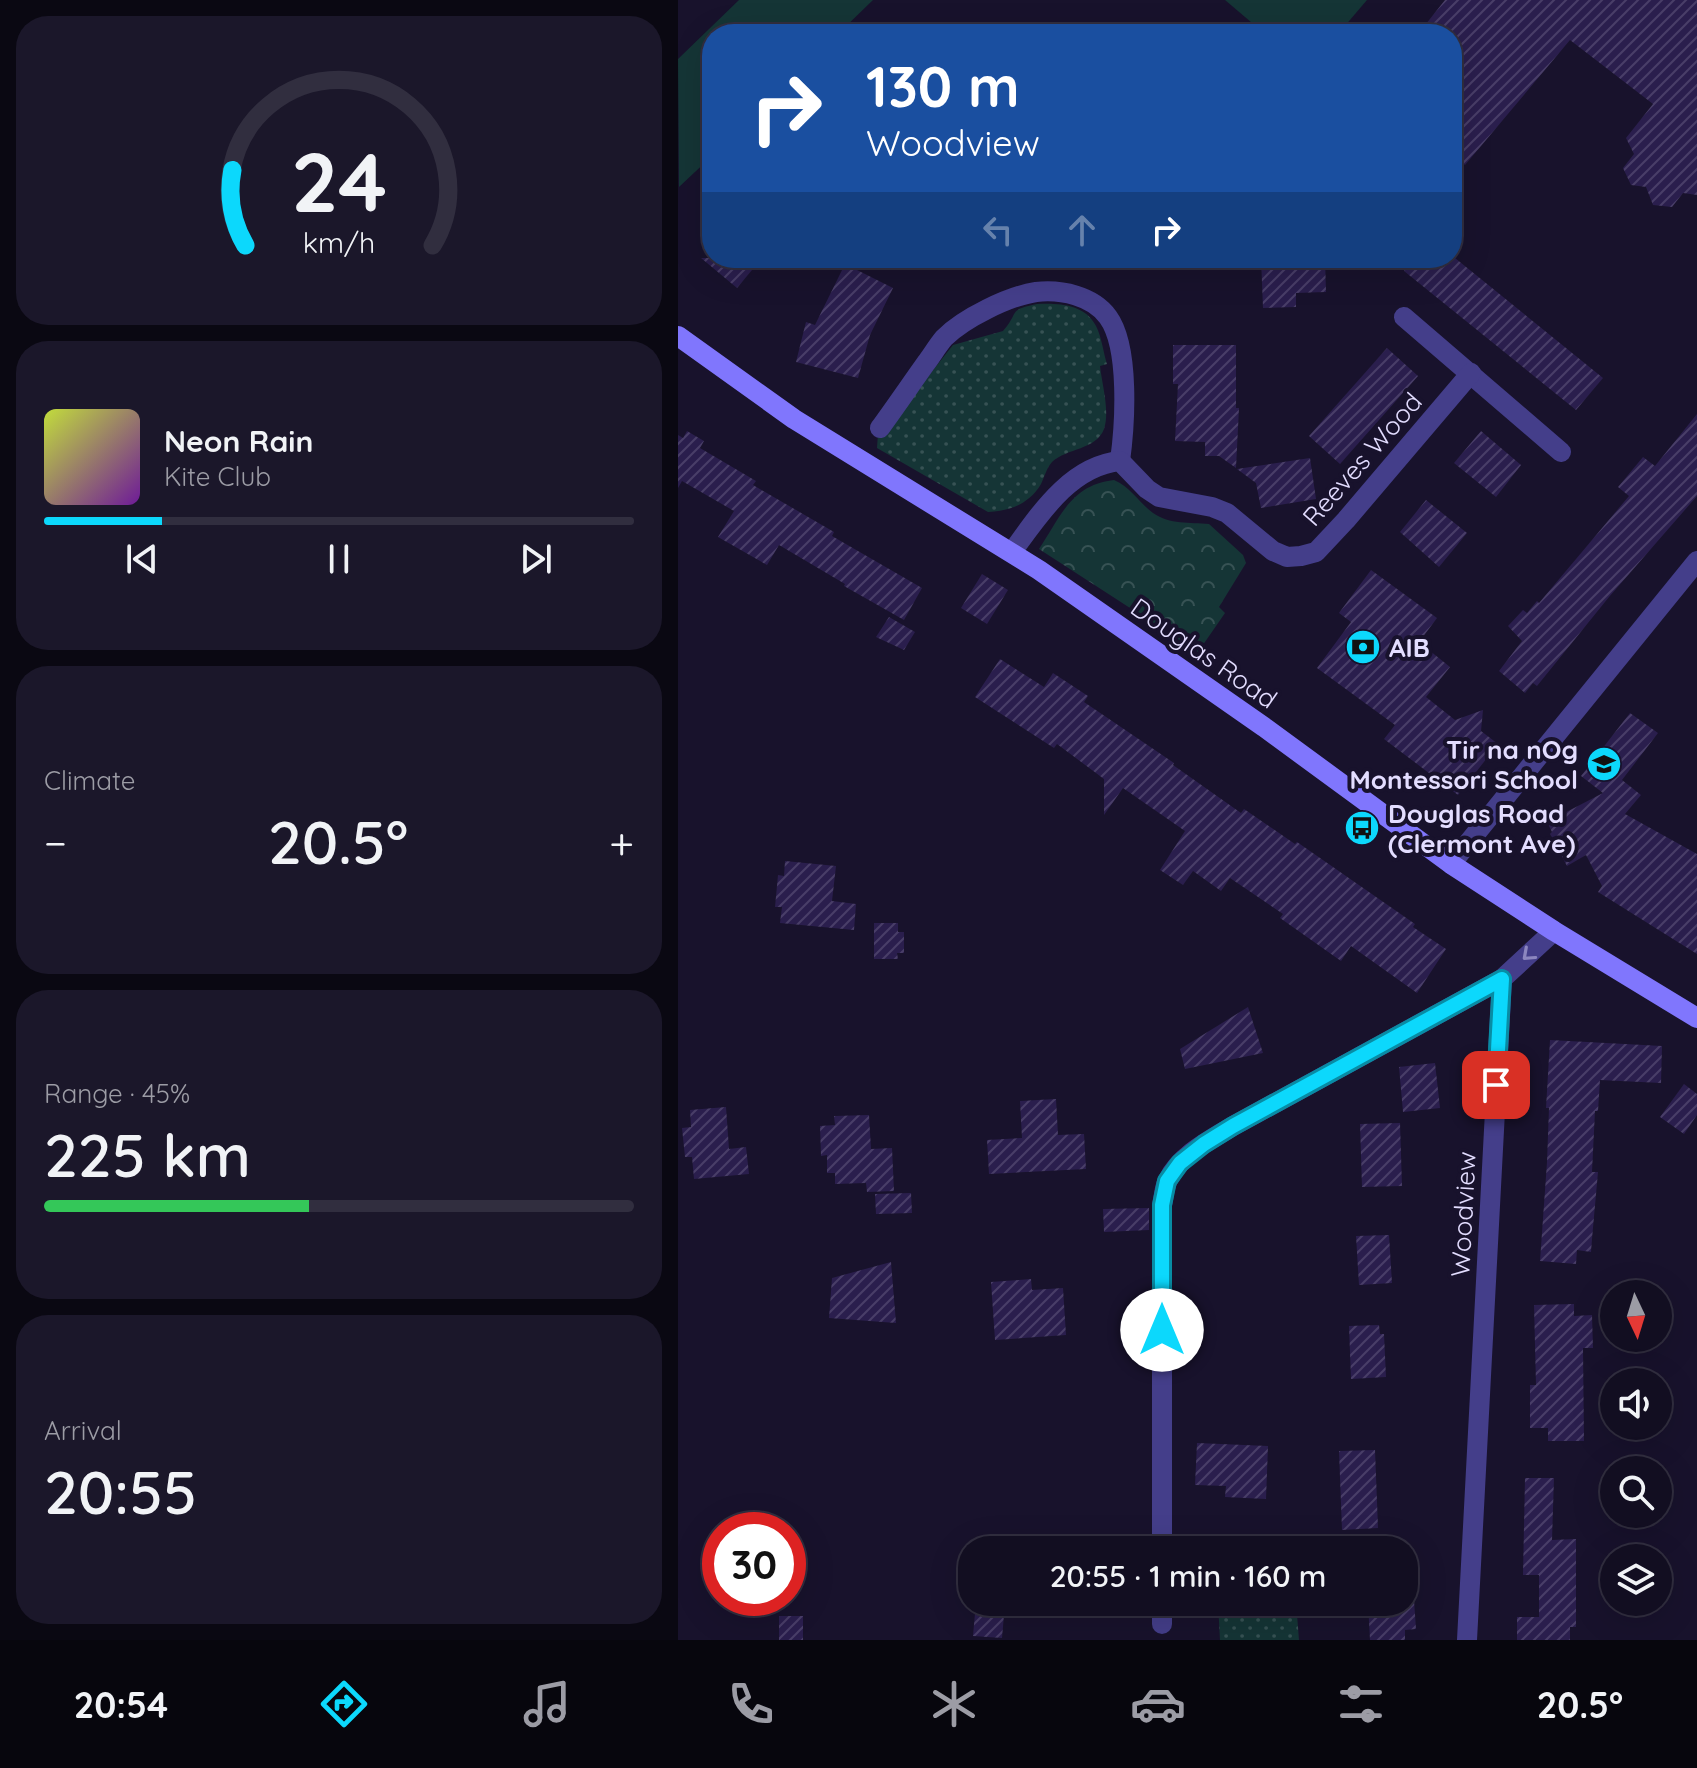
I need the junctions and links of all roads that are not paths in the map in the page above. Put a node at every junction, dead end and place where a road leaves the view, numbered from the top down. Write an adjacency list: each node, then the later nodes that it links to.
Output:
1 (1404, 317): 3 (street)
2 (678, 336): 7 (main road, Douglas Road)
3 (1471, 373): 5 (street); 6 (street, Reeves Wood)
4 (880, 428): 6 (street)
5 (1561, 452)
6 (1120, 461): 7 (street)
7 (1012, 552): 9 (main road, Douglas Road)
8 (1697, 561): 9 (street)
9 (1451, 864): 10 (main road, Douglas Road)
10 (1554, 931): 11 (street, one-way to 11); 12 (main road, Douglas Road)
11 (1502, 979): 13 (street); 16 (street, Woodview)
12 (1697, 1018)
13 (1162, 1536)
14 (1162, 1616): 15 (street)
15 (1162, 1624)
16 (1467, 1640)

